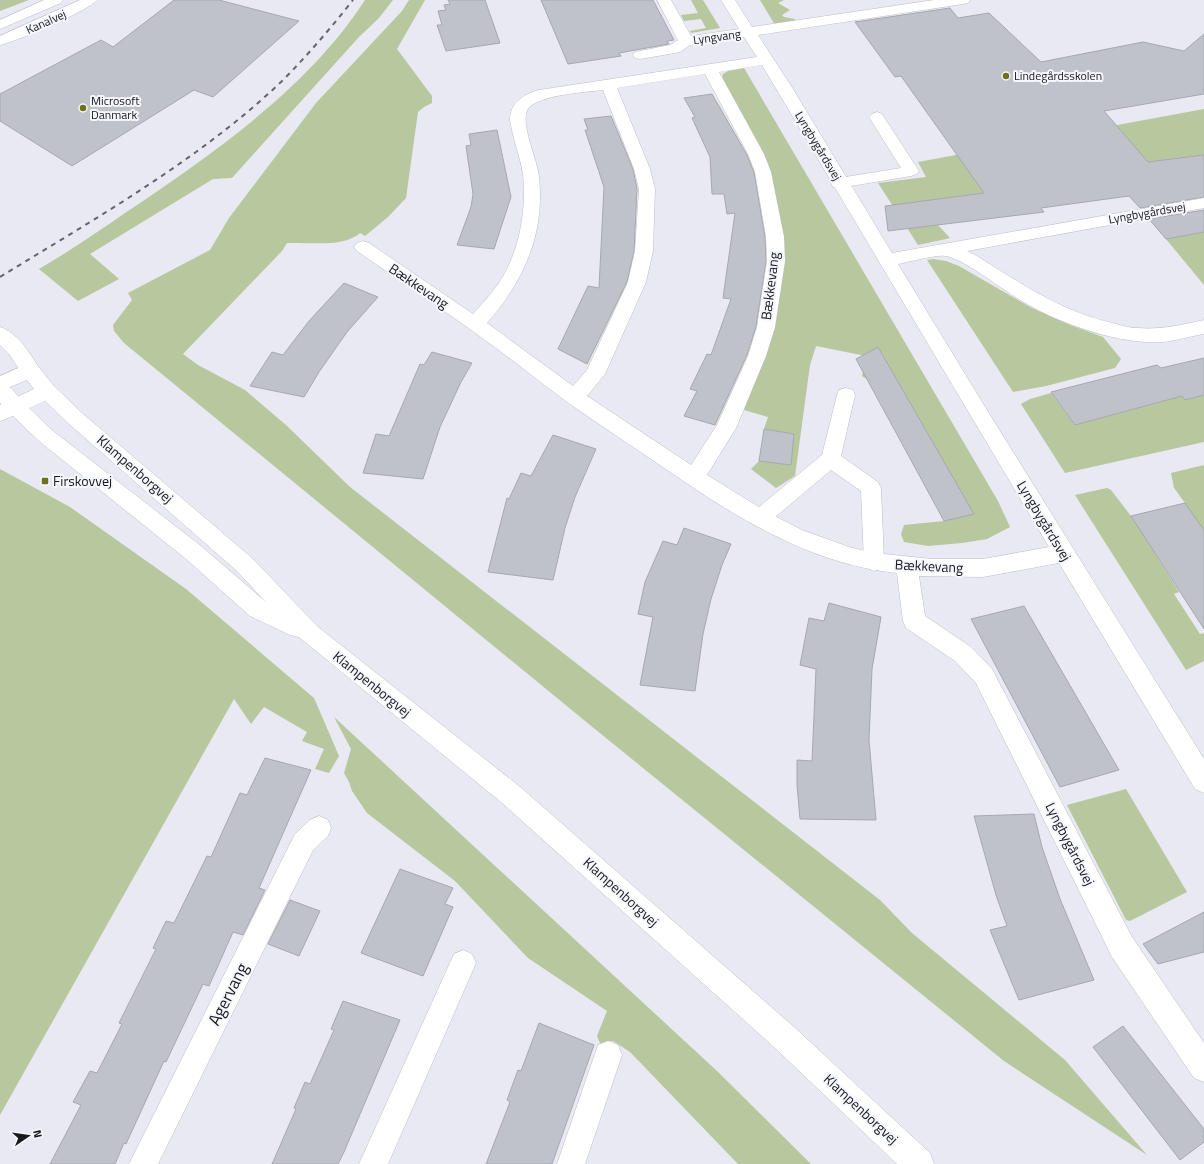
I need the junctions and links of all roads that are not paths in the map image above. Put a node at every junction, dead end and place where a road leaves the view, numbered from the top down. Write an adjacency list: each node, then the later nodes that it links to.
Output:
1 (56, 0): 6 (street, Kanalvej)
2 (90, 0): 9 (street, Kanalvej)
3 (664, 0): 8 (street, Lyngvang)
4 (728, 0): 7 (street, Lyngbygårdsvej)
5 (963, 0): 7 (street)
6 (0, 25)
7 (748, 33): 8 (street, Lyngvang); 11 (street, Lyngbygårdsvej)
8 (686, 41): 10 (street, Lyngvang)
9 (0, 42)
10 (640, 56)
11 (766, 60): 12 (street); 15 (street, Lyngbygårdsvej)
12 (709, 68): 13 (street); 31 (street, Bækkevang)
13 (608, 84): 20 (street); 28 (street)
14 (877, 116): 15 (lane)
15 (839, 183): 19 (street, Lyngbygårdsvej)
16 (1204, 203): 18 (street, Lyngbygårdsvej)
17 (363, 247): 20 (street, Bækkevang)
18 (949, 250): 19 (street, Lyngbygårdsvej); 21 (street)
19 (887, 260): 33 (street, Lyngbygårdsvej)
20 (475, 324): 28 (street, Bækkevang)
21 (1204, 327)
22 (0, 334): 23 (street, Klampenborgvej)
23 (30, 370): 24 (street); 26 (street, Klampenborgvej)
24 (0, 384)
25 (0, 389): 29 (street, Klampenborgvej)
26 (47, 391): 29 (street); 36 (street, Klampenborgvej)
27 (846, 395): 30 (lane)
28 (574, 397): 31 (street, Bækkevang)
29 (7, 411): 36 (street, Klampenborgvej)
30 (831, 459): 32 (lane); 34 (lane)
31 (694, 478): 32 (street, Bækkevang)
32 (760, 518): 34 (street, Bækkevang)
33 (1063, 553): 35 (street, Bækkevang); 37 (street, Lyngbygårdsvej)
34 (874, 562): 35 (street, Bækkevang)
35 (907, 566): 41 (street, Lyngbygårdsvej)
36 (310, 634): 45 (street, Klampenborgvej)
37 (1204, 781)
38 (319, 828): 42 (lane, Agervang)
39 (463, 963): 43 (lane)
40 (608, 1055): 44 (lane)
41 (1204, 1068)
42 (143, 1164)
43 (373, 1164)
44 (571, 1164)
45 (919, 1164)

